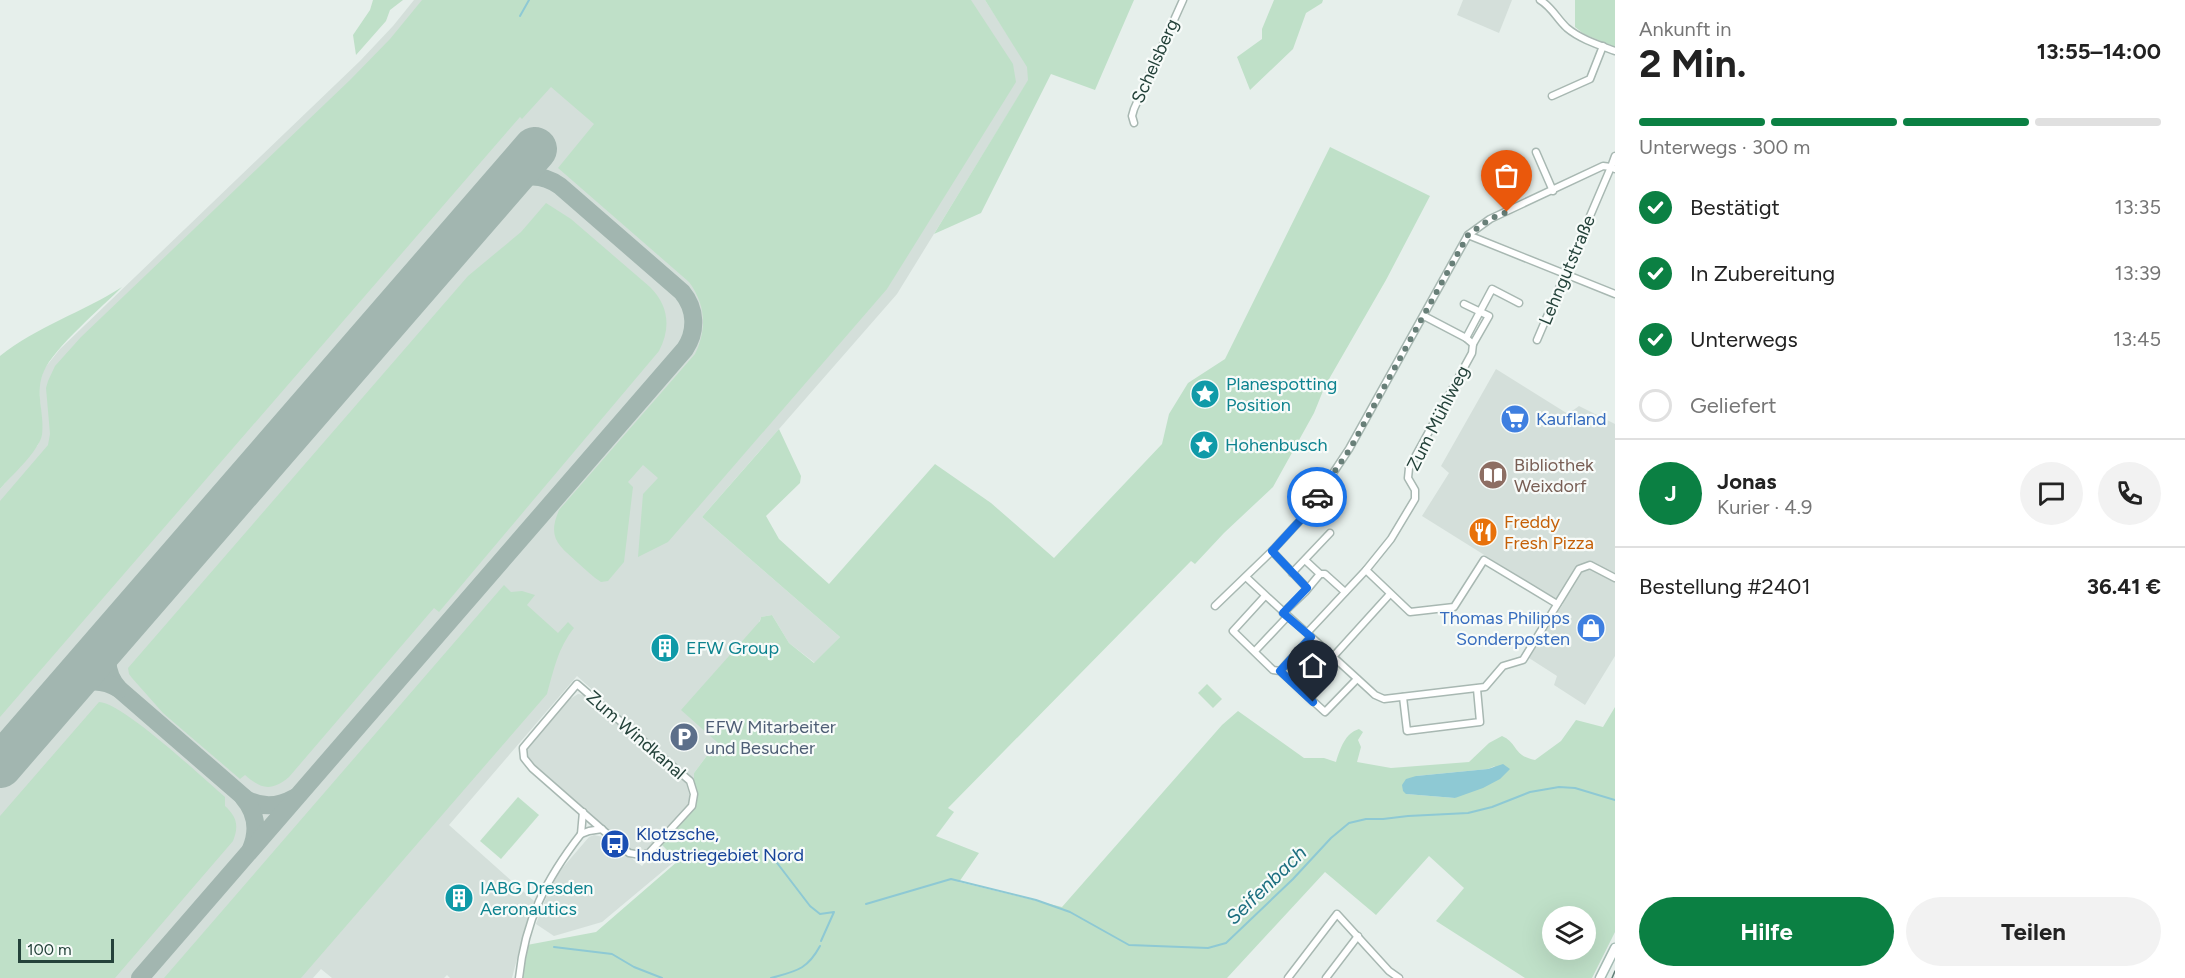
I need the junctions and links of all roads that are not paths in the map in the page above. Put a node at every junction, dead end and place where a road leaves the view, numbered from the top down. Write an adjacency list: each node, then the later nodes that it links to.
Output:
1 (1183, 0): 6 (street, Schelsberg)
2 (1540, 0): 3 (street)
3 (1603, 46): 4 (street); 5 (street)
4 (1615, 51)
5 (1552, 96)
6 (1134, 123)
7 (1536, 152): 10 (street)
8 (1615, 156): 9 (street, Lehngutstraße)
9 (1613, 168): 10 (street); 12 (street, Lehngutstraße)
10 (1553, 191): 11 (street)
11 (1468, 235): 12 (street); 17 (street)
12 (1565, 273): 13 (street); 19 (street, Lehngutstraße)
13 (1615, 294)
14 (1464, 303): 16 (street)
15 (1519, 303): 16 (street, Zum Mühlweg)
16 (1480, 312): 18 (street, Zum Mühlweg); 20 (street, Zum Mühlweg)
17 (1424, 316): 18 (street, Zum Mühlweg); 22 (street)
18 (1466, 338): 20 (street, Zum Mühlweg)
19 (1537, 340)
20 (1473, 344): 24 (street, Zum Mühlweg)
21 (1330, 533): 23 (street)
22 (1272, 551): 25 (street); 27 (street)
23 (1305, 560): 25 (street); 26 (street)
24 (1366, 570): 30 (street, Zum Mühlweg); 31 (street)
25 (1292, 573): 29 (street)
26 (1320, 574): 29 (street); 30 (street)
27 (1246, 577): 32 (street); 34 (street)
28 (1615, 578): 33 (street)
29 (1307, 588): 35 (street)
30 (1345, 592): 36 (street, Zum Mühlweg)
31 (1390, 594): 33 (street); 38 (street)
32 (1265, 596): 35 (street); 37 (street)
33 (1557, 604): 41 (street)
34 (1215, 606)
35 (1285, 615): 36 (street); 37 (street)
36 (1309, 635): 38 (street); 39 (street, Zum Mühlweg)
37 (1255, 651): 39 (street)
38 (1334, 657): 40 (street); 42 (street)
39 (1280, 671): 42 (street)
40 (1358, 679): 42 (street); 43 (street)
41 (1477, 688): 43 (street); 43 (street)
42 (1302, 692)
43 (1403, 697)
44 (583, 812): 45 (street, Zum Windkanal); 45 (street, Zum Windkanal); 46 (street)
45 (602, 829): 46 (street)
46 (581, 834): 49 (street)
47 (1358, 936): 50 (street); 51 (street); 52 (street)
48 (1615, 948): 53 (main road)
49 (519, 978)
50 (1288, 978)
51 (1326, 978)
52 (1399, 978)
53 (1600, 978)

